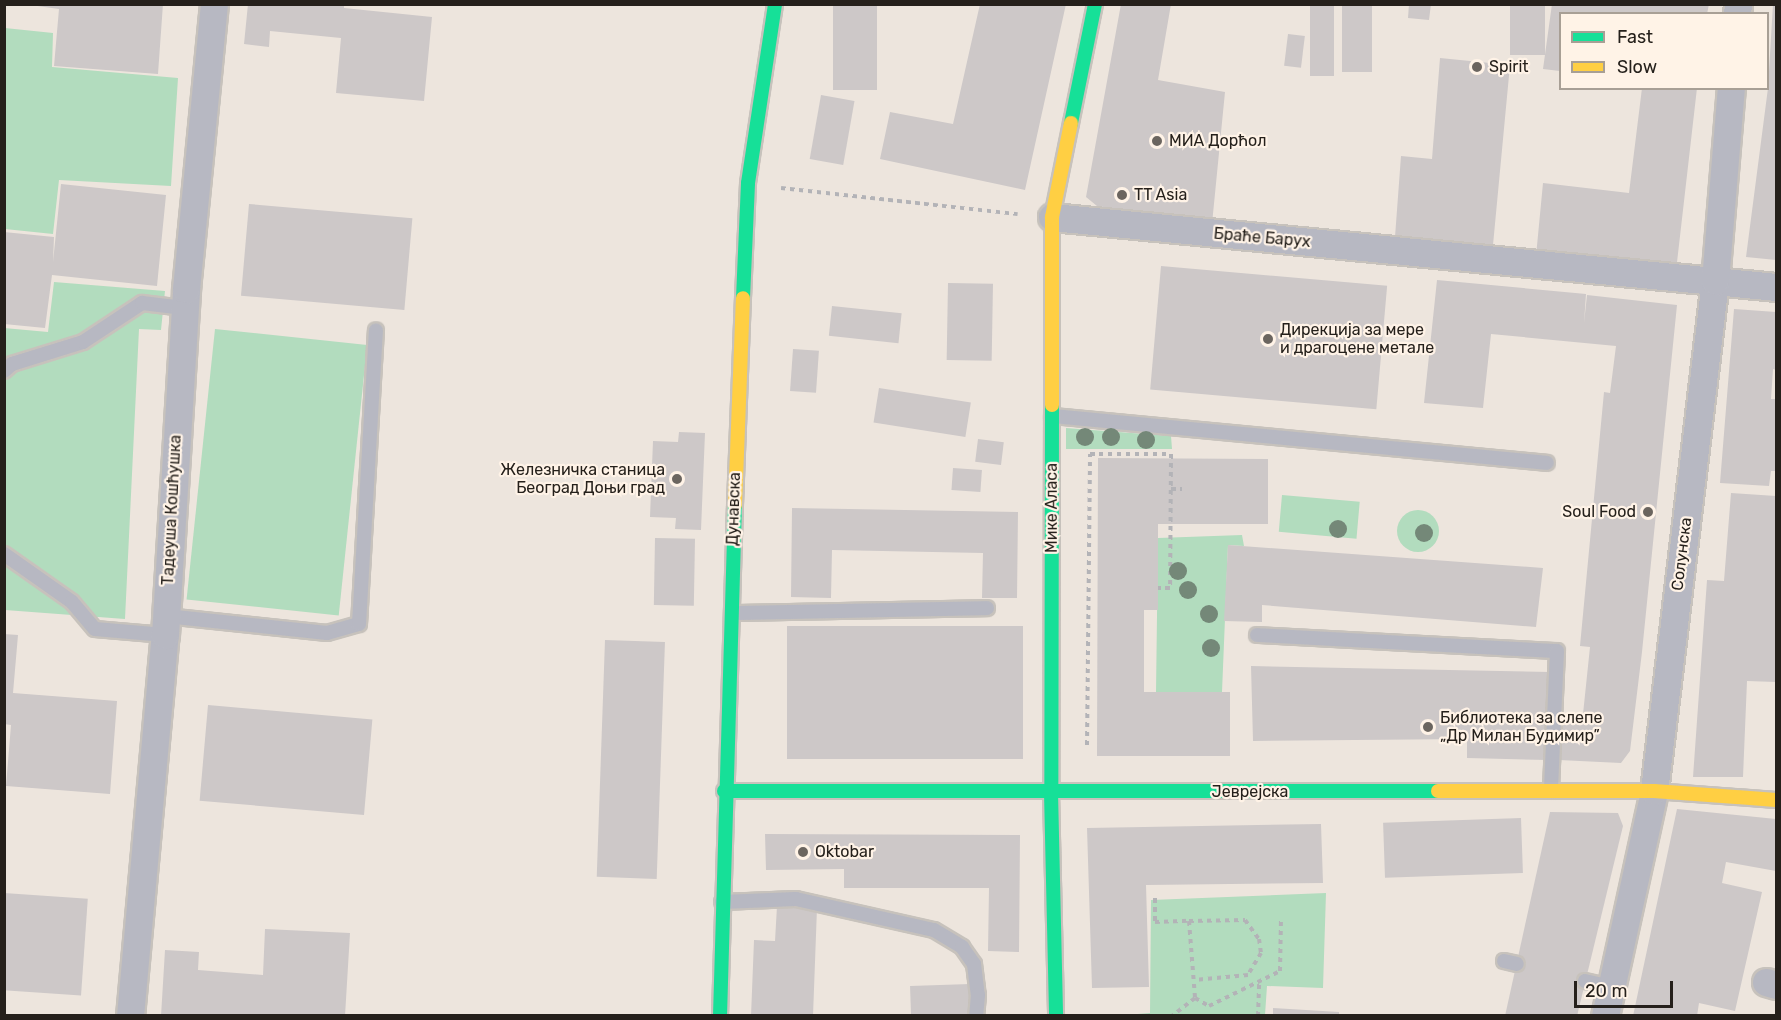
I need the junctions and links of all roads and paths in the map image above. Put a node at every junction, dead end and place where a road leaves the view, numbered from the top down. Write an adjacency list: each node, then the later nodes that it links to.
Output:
1 (214, 4): 9 (street, Тадеуша Кошћушка)
2 (775, 4): 5 (street, Дунавска)
3 (1095, 4): 6 (street, Мике Аласа)
4 (1731, 90): 7 (street, Солунска)
5 (748, 183): 6 (path); 19 (street, Дунавска)
6 (1052, 218): 7 (street, Браће Барух); 12 (street, Мике Аласа)
7 (1715, 281): 8 (street, Браће Барух); 24 (street, Солунска)
8 (1776, 287)
9 (184, 308): 11 (lane); 20 (street, Тадеуша Кошћушка)
10 (376, 330): 20 (lane)
11 (4, 371)
12 (1052, 416): 13 (lane); 25 (street, Мике Аласа)
13 (1547, 463)
14 (1171, 489): 15 (path); 17 (path); 26 (path)
15 (1182, 489)
16 (4, 554): 20 (lane)
17 (1158, 588)
18 (987, 608): 19 (lane)
19 (730, 613): 22 (street, Дунавска)
20 (166, 625): 37 (street, Тадеуша Кошћушка)
21 (1257, 635): 23 (lane)
22 (724, 791): 25 (street, Јеврејска); 29 (street, Дунавска)
23 (1551, 791): 24 (street, Јеврејска); 26 (street, Јеврејска)
24 (1654, 791): 27 (street, Јеврејска); 35 (street, Солунска)
25 (1051, 792): 26 (street, Јеврејска); 40 (street, Мике Аласа)
26 (1087, 792)
27 (1776, 800)
28 (1155, 897): 30 (path)
29 (722, 902): 38 (street, Дунавска); 39 (lane)
30 (1189, 921): 32 (path); 32 (path)
31 (1281, 921): 34 (path)
32 (1194, 980): 36 (path)
33 (1585, 981): 35 (lane)
34 (1258, 982): 36 (path); 42 (path)
35 (1611, 987): 43 (street, Солунска)
36 (1195, 998): 41 (path)
37 (130, 1016)
38 (720, 1016)
39 (976, 1016)
40 (1056, 1016)
41 (1172, 1016)
42 (1258, 1016)
43 (1605, 1016)

